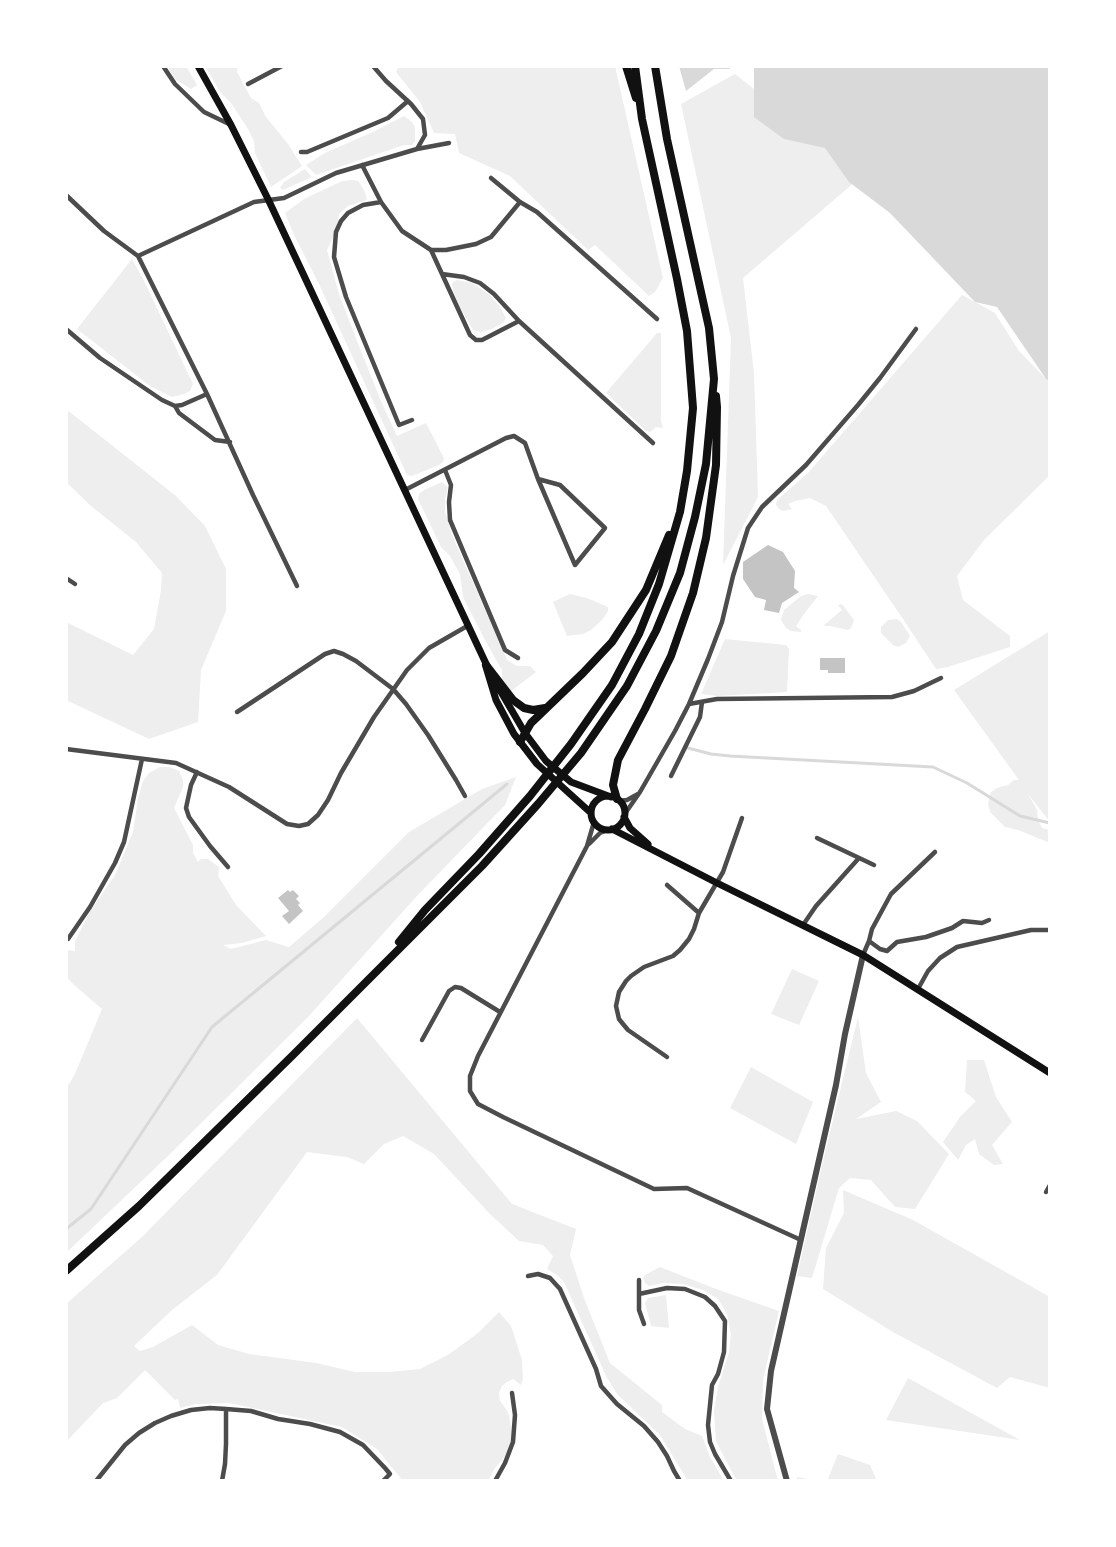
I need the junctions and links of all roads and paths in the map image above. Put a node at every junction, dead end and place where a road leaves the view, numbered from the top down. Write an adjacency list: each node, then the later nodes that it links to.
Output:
1 (163, 66): 13 (street)
2 (198, 66): 13 (main road)
3 (282, 66): 10 (street)
4 (373, 66): 9 (street)
5 (383, 66): 9 (street)
6 (626, 66): 12 (highway)
7 (635, 66): 12 (highway)
8 (655, 66): 30 (highway)
9 (378, 73): 11 (street)
10 (248, 84)
11 (408, 101): 15 (street); 16 (street)
12 (642, 119): 39 (highway)
13 (231, 125): 20 (main road)
14 (449, 143): 15 (street)
15 (417, 149): 17 (street)
16 (301, 152)
17 (362, 165): 20 (street); 22 (street)
18 (491, 178): 21 (street)
19 (66, 195): 24 (street)
20 (268, 199): 24 (street); 38 (main road)
21 (520, 201): 23 (street); 26 (street)
22 (381, 202): 23 (street); 33 (street)
23 (430, 250): 25 (street)
24 (138, 256): 31 (street)
25 (442, 274): 27 (street); 27 (street)
26 (657, 319)
27 (519, 321): 35 (street)
28 (66, 329): 32 (street)
29 (916, 329): 49 (street)
30 (714, 379): 60 (highway); 82 (highway)
31 (207, 394): 32 (street); 34 (street)
32 (175, 406): 34 (street)
33 (411, 420)
34 (230, 442): 42 (street)
35 (653, 443)
36 (446, 470): 37 (street); 38 (street); 44 (street)
37 (538, 479): 37 (street)
38 (405, 490): 43 (main road)
39 (680, 512): 50 (highway); 82 (highway)
40 (66, 578): 41 (street)
41 (75, 584)
42 (297, 586)
43 (469, 625): 45 (main road); 47 (street)
44 (518, 658)
45 (486, 664): 50 (highway); 52 (main road); 53 (main road)
46 (941, 678): 48 (street)
47 (393, 688): 51 (street); 56 (street); 59 (street)
48 (702, 702): 49 (street); 57 (street)
49 (689, 704): 58 (street)
50 (545, 708): 52 (highway)
51 (237, 712)
52 (525, 732): 53 (highway); 60 (main road)
53 (520, 742): 61 (main road)
54 (66, 750): 55 (street)
55 (142, 759): 56 (street); 79 (street)
56 (197, 772): 72 (street)
57 (671, 776)
58 (640, 792): 60 (street); 62 (street)
59 (465, 796)
60 (616, 799): 61 (main road); 62 (main road)
61 (591, 813): 64 (main road)
62 (624, 816): 65 (main road); 68 (main road)
63 (742, 818): 73 (street)
64 (594, 822): 65 (main road); 67 (street)
65 (610, 830): 67 (street); 68 (main road)
66 (817, 838): 70 (street)
67 (587, 846): 84 (street)
68 (654, 850): 73 (main road)
69 (935, 852): 80 (street)
70 (859, 858): 71 (street); 77 (street)
71 (874, 865)
72 (228, 867)
73 (717, 883): 75 (street); 77 (main road)
74 (667, 885): 75 (street)
75 (699, 913): 86 (street)
76 (989, 920): 80 (street)
77 (803, 925): 81 (main road)
78 (1050, 930): 83 (street)
79 (68, 939)
80 (869, 941): 81 (street)
81 (863, 955): 83 (main road); 90 (street)
82 (376, 971): 91 (highway)
83 (918, 989): 87 (main road)
84 (500, 1012): 85 (street); 90 (street)
85 (422, 1040)
86 (668, 1057)
87 (1050, 1073)
88 (1050, 1185): 89 (street)
89 (1046, 1192)
90 (801, 1239): 106 (street)
91 (66, 1271)
92 (528, 1276): 104 (street)
93 (639, 1280): 94 (street)
94 (639, 1294): 95 (street); 105 (street)
95 (644, 1324)
96 (512, 1393): 103 (street)
97 (226, 1409): 98 (street); 99 (street); 100 (street)
98 (390, 1474): 101 (street); 102 (street)
99 (96, 1481)
100 (222, 1481)
101 (383, 1481)
102 (396, 1481)
103 (495, 1481)
104 (680, 1481)
105 (731, 1481)
106 (787, 1481)

